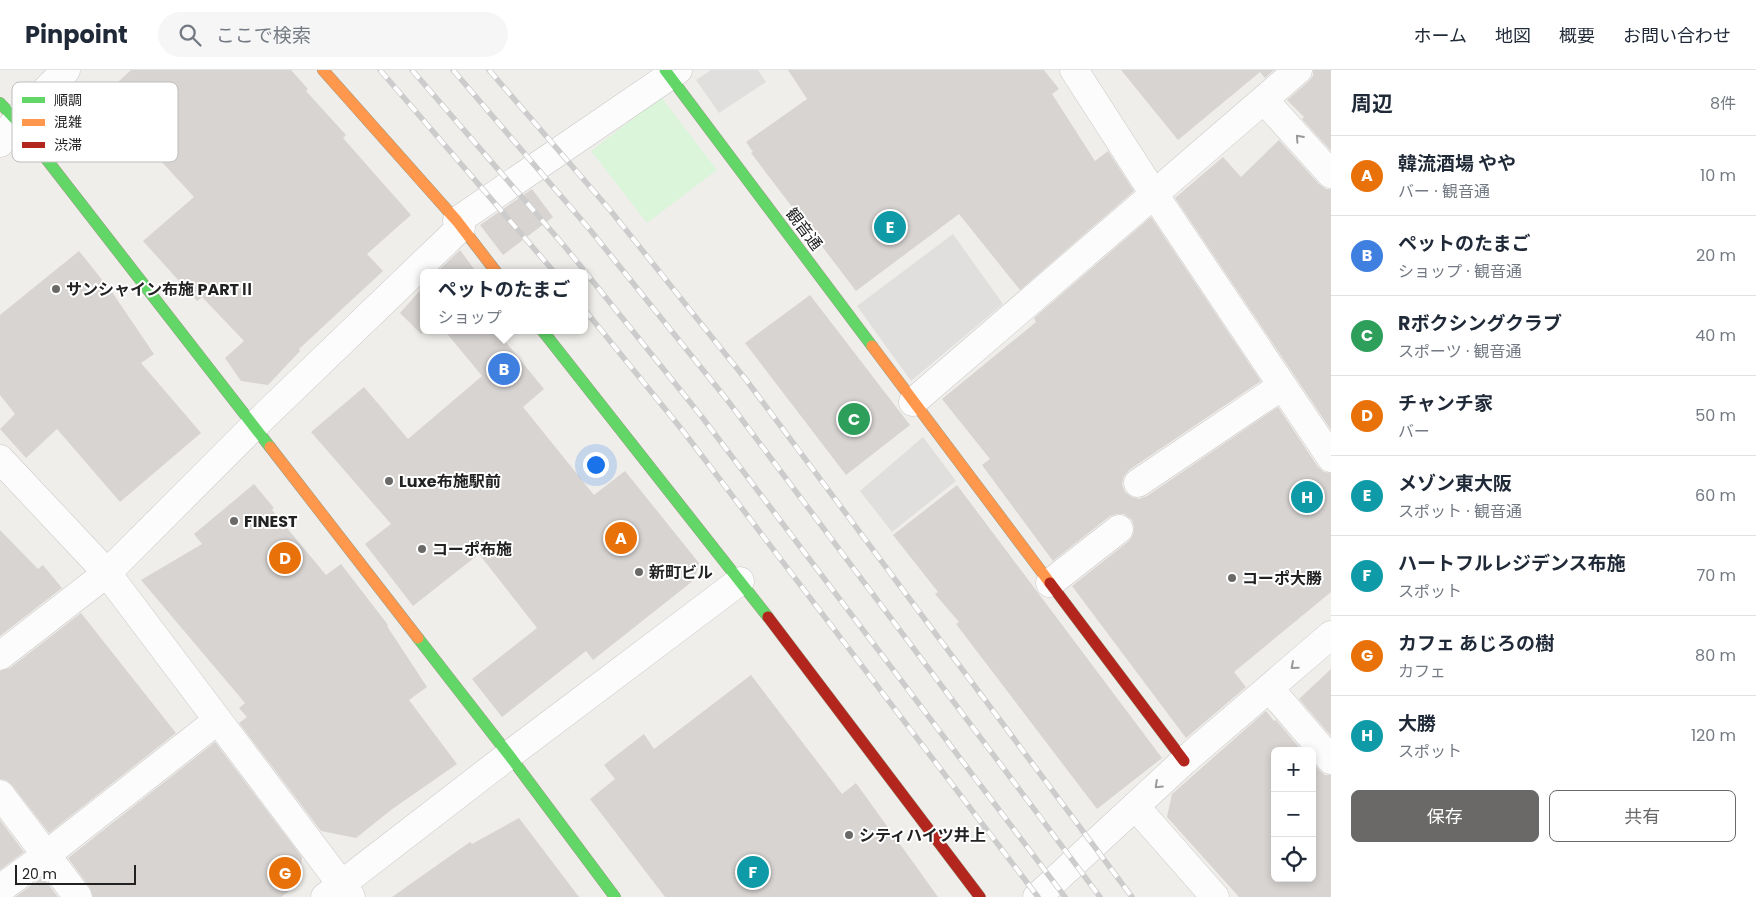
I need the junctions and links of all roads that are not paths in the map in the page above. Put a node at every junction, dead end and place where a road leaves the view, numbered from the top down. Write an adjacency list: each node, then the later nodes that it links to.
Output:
1 (66, 70): 6 (street)
2 (323, 70): 13 (street)
3 (1074, 70): 12 (street)
4 (1298, 70): 7 (street)
5 (671, 72): 13 (street); 17 (street, 観音通)
6 (49, 82)
7 (1264, 100): 11 (street, one-way to 7); 12 (street)
8 (8, 111): 9 (street)
9 (0, 143)
10 (48, 162): 18 (street)
11 (1331, 174)
12 (1154, 194): 16 (street); 17 (street)
13 (459, 224): 14 (street); 18 (street)
14 (494, 269)
15 (545, 334): 24 (street)
16 (1282, 386): 19 (street); 21 (street)
17 (914, 402): 25 (street, 観音通)
18 (254, 426): 23 (street); 30 (street)
19 (1331, 458)
20 (0, 460): 23 (street)
21 (1138, 483)
22 (1119, 529): 25 (street)
23 (107, 573): 27 (street); 29 (street)
24 (740, 581): 30 (street); 40 (street)
25 (1050, 583): 32 (street, 観音通)
26 (1331, 635): 28 (street, one-way to 28)
27 (0, 656)
28 (1269, 688): 31 (street); 32 (street)
29 (218, 720): 35 (street); 37 (street)
30 (509, 755): 37 (street); 39 (street)
31 (1331, 760)
32 (1184, 761): 34 (street, one-way to 34)
33 (0, 794): 35 (street)
34 (1136, 806): 41 (street); 42 (street)
35 (46, 855): 36 (street); 38 (street)
36 (0, 889)
37 (339, 893)
38 (78, 897)
39 (615, 897)
40 (980, 897)
41 (1037, 897)
42 (1214, 897)

